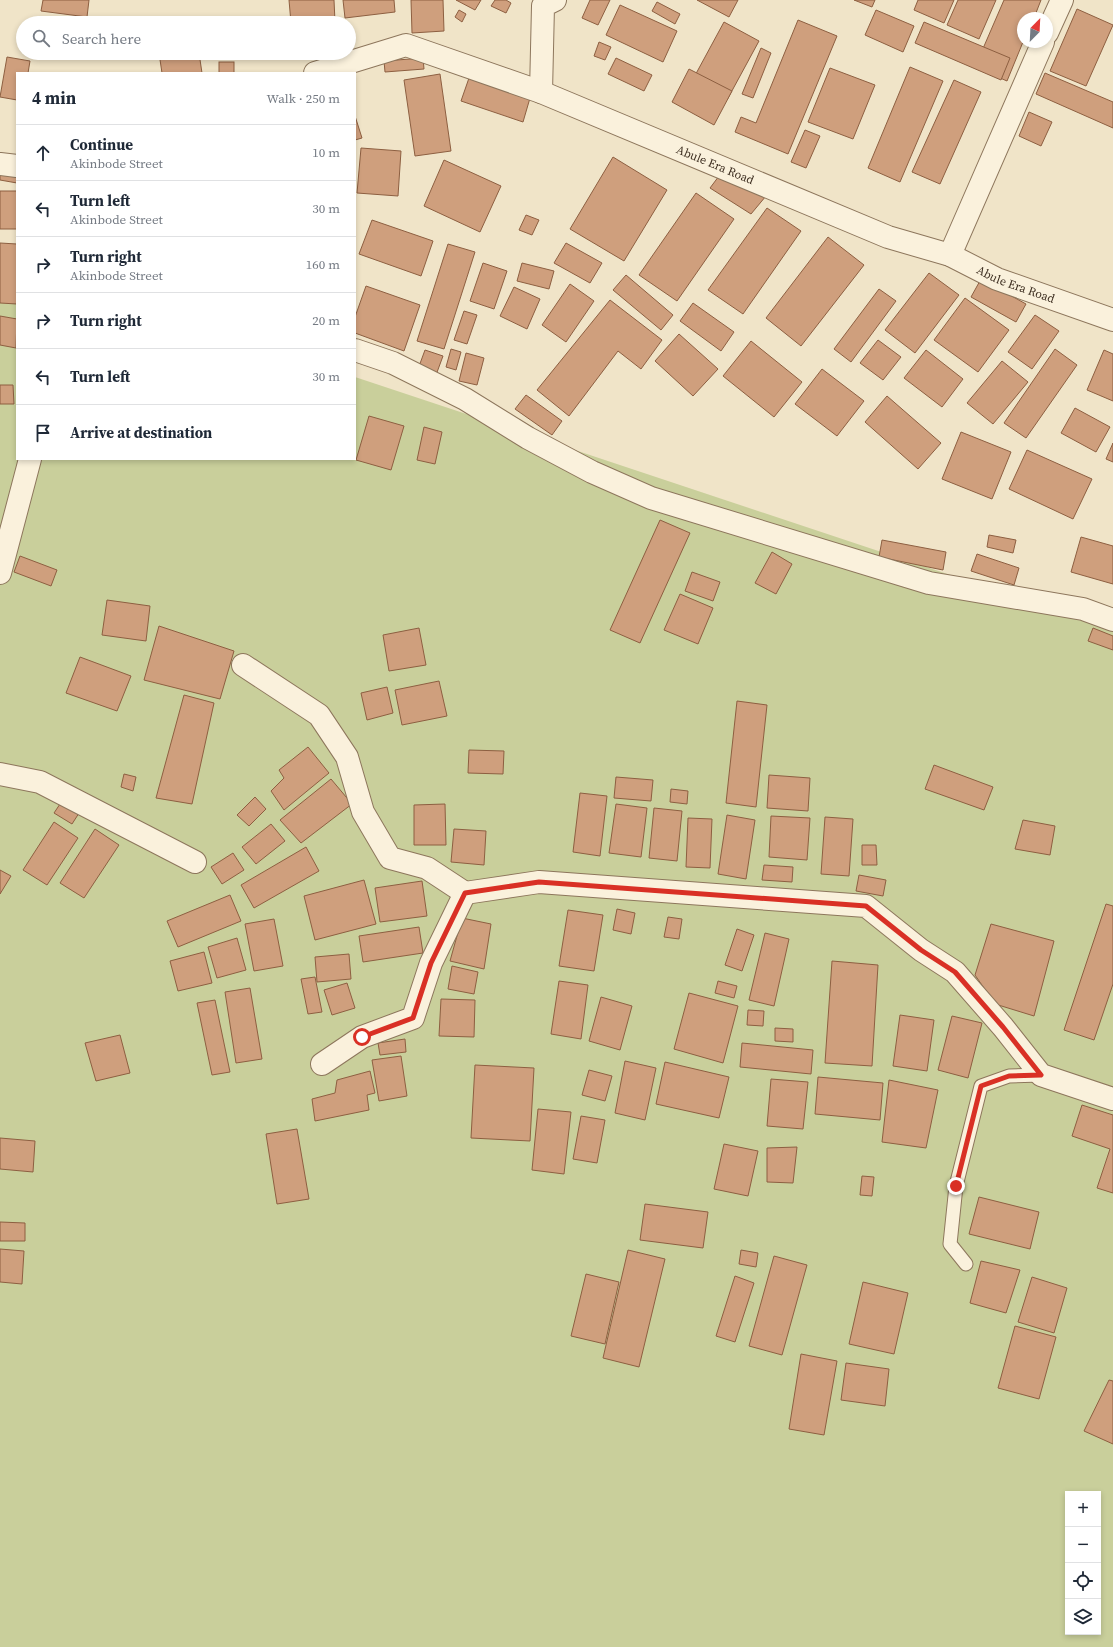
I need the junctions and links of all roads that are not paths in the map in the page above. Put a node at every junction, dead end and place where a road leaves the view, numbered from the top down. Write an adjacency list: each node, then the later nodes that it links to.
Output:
1 (1062, 0): 3 (street)
2 (544, 2): 6 (street)
3 (1053, 20)
4 (1040, 48): 9 (street)
5 (318, 72): 6 (street, Abule Era Road)
6 (541, 92): 9 (street, Abule Era Road)
7 (0, 164): 8 (street)
8 (16, 166)
9 (950, 255): 10 (street, Abule Era Road)
10 (1113, 320)
11 (356, 350): 14 (street)
12 (30, 460): 13 (street)
13 (0, 572)
14 (1113, 620)
15 (243, 665): 18 (street)
16 (0, 774): 17 (street)
17 (195, 862)
18 (465, 893): 19 (street); 20 (street)
19 (322, 1064)
20 (1041, 1075): 21 (street); 22 (lane)
21 (1113, 1099)
22 (966, 1264)

